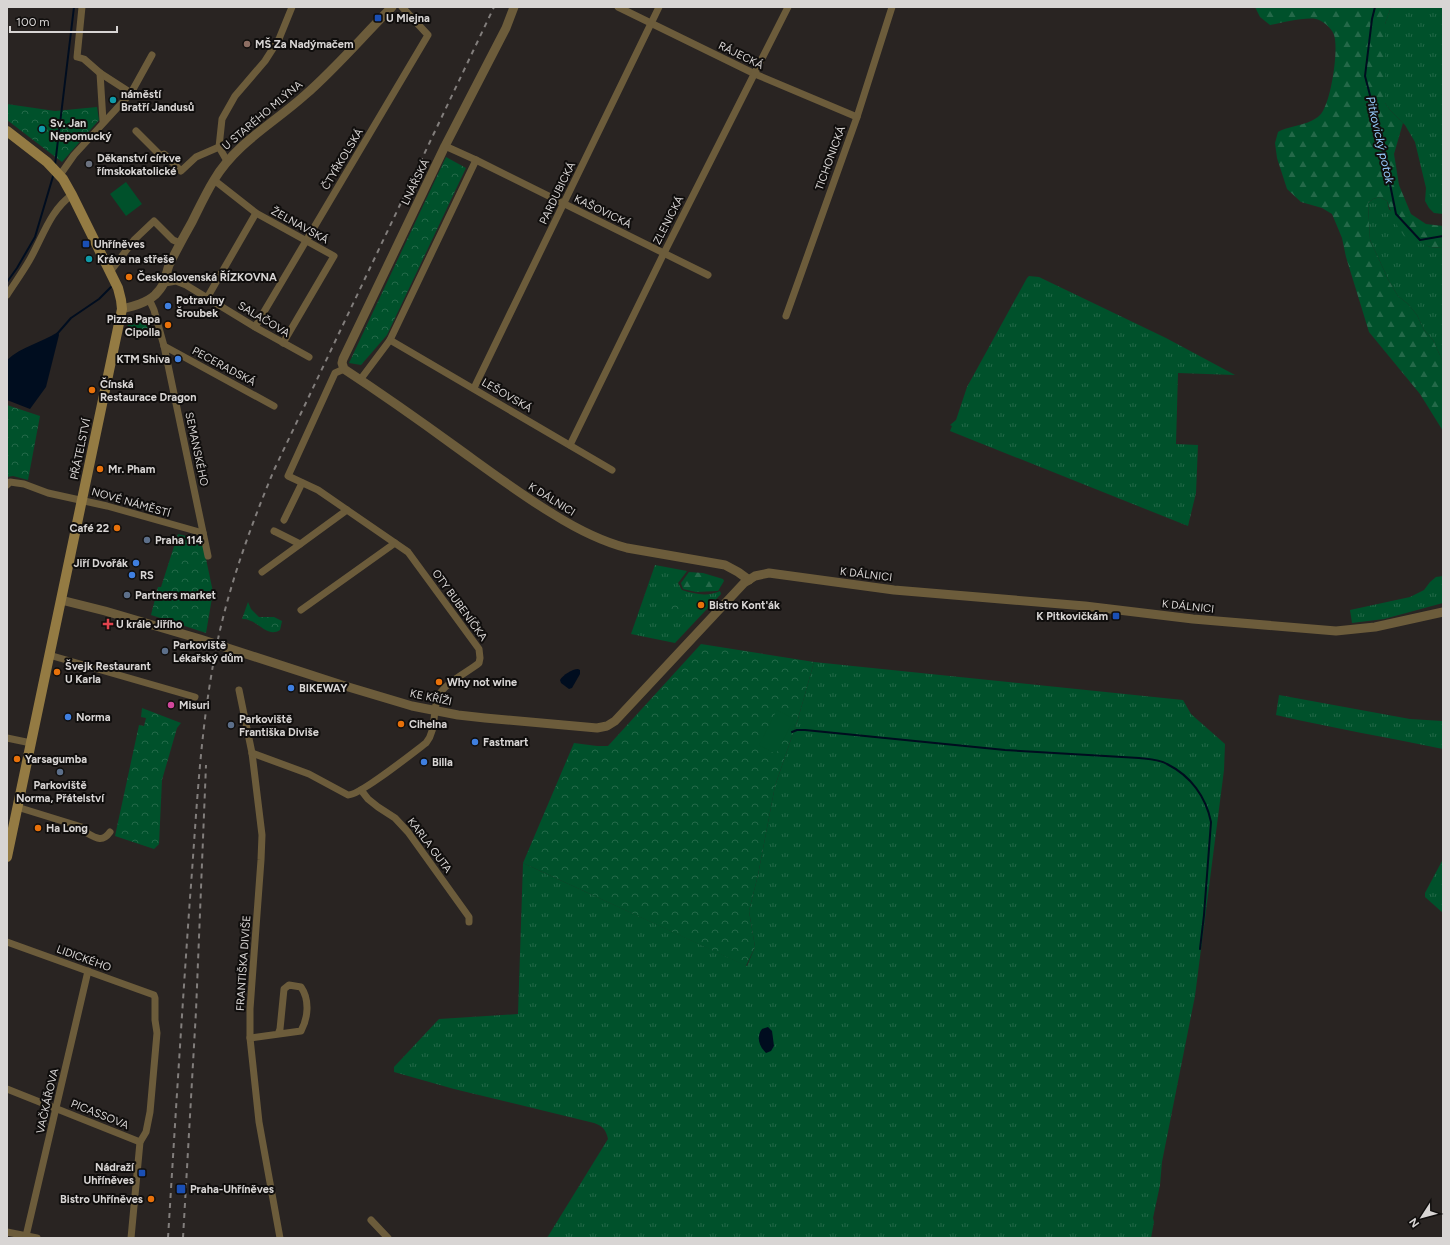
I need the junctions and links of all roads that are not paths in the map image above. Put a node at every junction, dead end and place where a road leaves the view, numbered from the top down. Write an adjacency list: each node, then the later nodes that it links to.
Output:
1 (82, 7): 12 (street)
2 (292, 7): 20 (street)
3 (392, 7): 22 (street, U STARÉHO MLÝNA)
4 (402, 7): 28 (street, ČTYŘKOLSKÁ)
5 (514, 7): 19 (street, LNÁŘSKÁ)
6 (618, 7): 10 (street, RÁJECKÁ)
7 (660, 7): 10 (street, PARDUBICKÁ)
8 (788, 7): 13 (street, ZLENICKÁ)
9 (892, 7): 15 (street, TICHONICKÁ)
10 (652, 23): 13 (street, RÁJECKÁ); 26 (street, PARDUBICKÁ)
11 (152, 55): 14 (street)
12 (100, 73): 14 (street); 16 (street)
13 (754, 74): 15 (street, RÁJECKÁ); 30 (street, ZLENICKÁ)
14 (131, 93): 16 (street)
15 (857, 117): 38 (street, TICHONICKÁ)
16 (103, 121): 23 (street)
17 (7, 131): 23 (main road, PŘÁTELSTVÍ)
18 (136, 131): 20 (street)
19 (445, 146): 21 (street, KAŠOVICKÁ); 44 (street, LNÁŘSKÁ)
20 (219, 147): 22 (street)
21 (476, 160): 26 (street, KAŠOVICKÁ); 40 (street)
22 (227, 161): 24 (street, U STARÉHO MLÝNA)
23 (59, 174): 25 (main road, PŘÁTELSTVÍ)
24 (214, 180): 27 (street, ŽELNAVSKÁ); 29 (street, U STARÉHO MLÝNA)
25 (72, 196): 31 (main road, PŘÁTELSTVÍ); 34 (street)
26 (564, 204): 30 (street, KAŠOVICKÁ); 46 (street, PARDUBICKÁ)
27 (256, 213): 28 (street, ŽELNAVSKÁ); 35 (street)
28 (306, 241): 39 (street, ČTYŘKOLSKÁ); 41 (street, ŽELNAVSKÁ)
29 (180, 243): 31 (street); 33 (street, U STARÉHO MLÝNA)
30 (664, 253): 32 (street, KAŠOVICKÁ); 48 (street, ZLENICKÁ)
31 (110, 272): 37 (main road, PŘÁTELSTVÍ)
32 (708, 275)
33 (165, 283): 35 (street, SALAČOVA); 36 (street)
34 (7, 295)
35 (207, 298): 39 (street, SALAČOVA)
36 (149, 299): 37 (street); 42 (street, SEMANSKÉHO)
37 (122, 309): 52 (main road, PŘÁTELSTVÍ)
38 (786, 316)
39 (256, 327): 41 (street, SALAČOVA)
40 (390, 340): 45 (street); 46 (street, LEŠOVSKÁ)
41 (283, 343): 43 (street, SALAČOVA)
42 (164, 346): 47 (street, PECERADSKÁ); 56 (street, SEMANSKÉHO)
43 (309, 357)
44 (344, 369): 45 (street, K DÁLNICI); 50 (street, OTY BUBENÍČKA)
45 (360, 380): 61 (street, K DÁLNICI)
46 (474, 388): 48 (street, LEŠOVSKÁ)
47 (274, 406)
48 (570, 445): 49 (street, LEŠOVSKÁ)
49 (612, 470)
50 (302, 483): 53 (street, OTY BUBENÍČKA); 54 (street)
51 (7, 485): 52 (street, NOVÉ NÁMĚSTÍ)
52 (82, 499): 56 (street, NOVÉ NÁMĚSTÍ); 62 (main road, PŘÁTELSTVÍ)
53 (347, 510): 57 (street, OTY BUBENÍČKA); 58 (street)
54 (284, 520)
55 (274, 531): 58 (street)
56 (203, 533): 59 (street, SEMANSKÉHO)
57 (395, 543): 63 (street); 68 (street, OTY BUBENÍČKA)
58 (300, 544): 60 (street)
59 (208, 556)
60 (262, 572)
61 (749, 580): 64 (street, K DÁLNICI); 68 (street, KE KŘÍŽI)
62 (61, 600): 65 (main road, PŘÁTELSTVÍ); 68 (street, KE KŘÍŽI)
63 (300, 610)
64 (1443, 612)
65 (49, 655): 67 (street); 70 (main road, PŘÁTELSTVÍ)
66 (240, 690): 71 (street, FRANTIŠKA DIVIŠE)
67 (195, 697)
68 (436, 711): 72 (street)
69 (7, 738): 70 (street)
70 (31, 743): 73 (main road, PŘÁTELSTVÍ)
71 (252, 753): 72 (street); 80 (street, FRANTIŠKA DIVIŠE)
72 (361, 790): 76 (street, KARLA GUTA)
73 (17, 807): 74 (street); 75 (main road, PŘÁTELSTVÍ)
74 (110, 832)
75 (7, 857)
76 (469, 922)
77 (7, 942): 78 (street, LIDICKÉHO)
78 (88, 971): 82 (street, VAČKÁŘOVA); 83 (street, LIDICKÉHO)
79 (278, 1034): 79 (street); 80 (street)
80 (250, 1038): 90 (street, FRANTIŠKA DIVIŠE)
81 (7, 1089): 82 (street, PICASSOVA)
82 (56, 1108): 83 (street, PICASSOVA); 86 (street, VAČKÁŘOVA)
83 (140, 1142): 89 (street)
84 (371, 1220): 87 (street)
85 (7, 1232): 86 (street)
86 (26, 1236): 88 (street)
87 (385, 1237)
88 (37, 1238)
89 (131, 1238)
90 (280, 1238)

